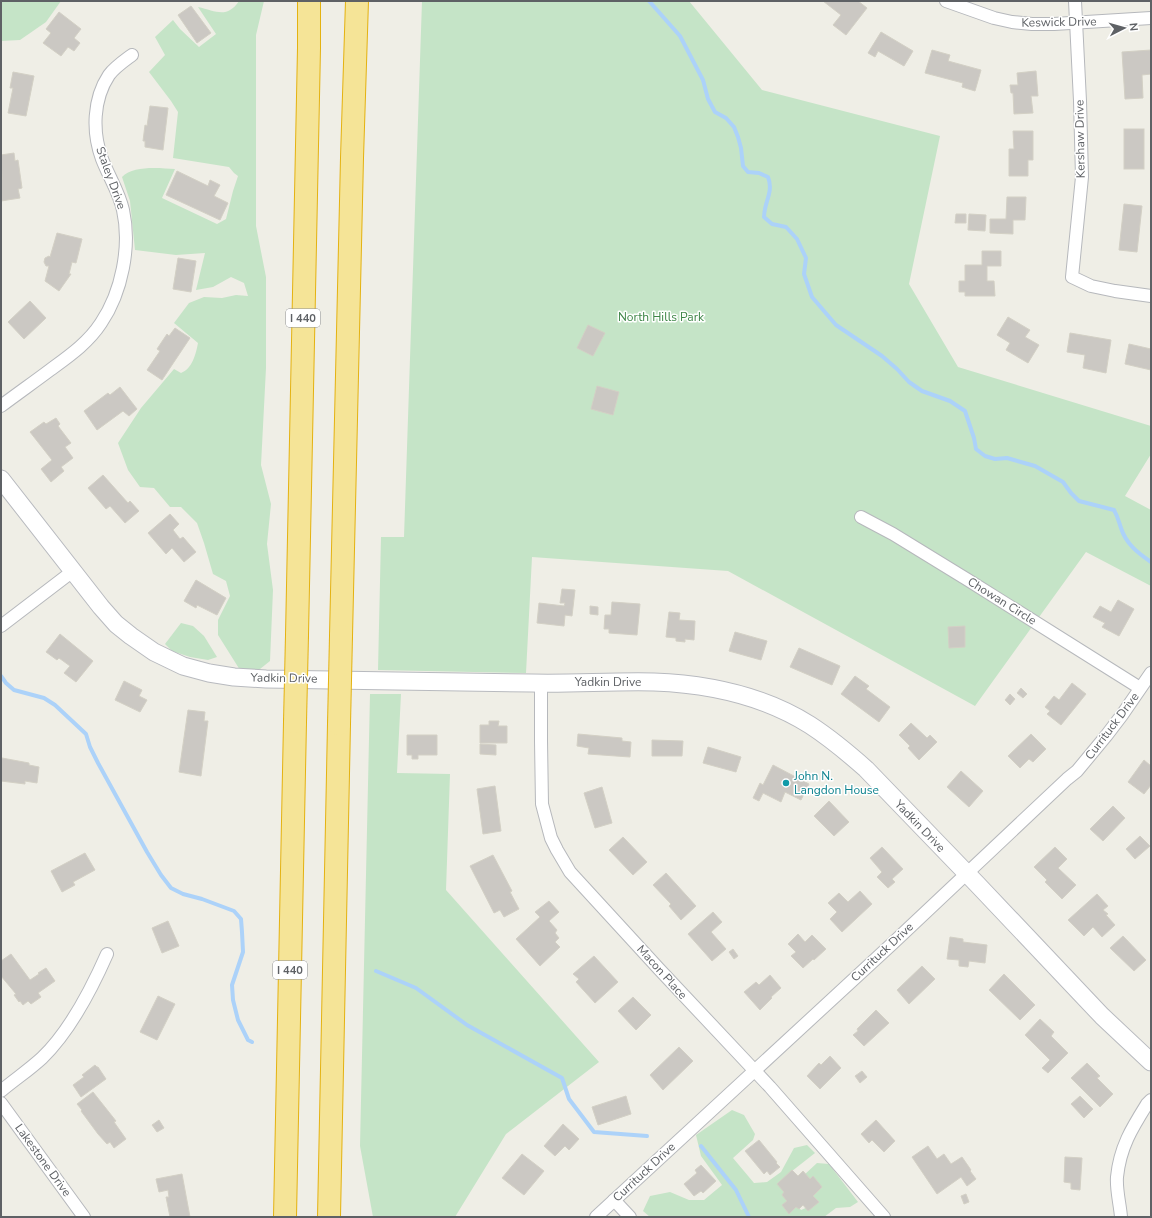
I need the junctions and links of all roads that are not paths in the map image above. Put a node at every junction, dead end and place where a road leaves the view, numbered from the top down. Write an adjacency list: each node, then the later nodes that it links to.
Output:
1 (309, 1): 26 (highway, I 440, bridge)
2 (357, 1): 27 (highway, bridge)
3 (946, 1): 6 (street, Keswick Drive)
4 (1075, 1): 6 (street, Kershaw Drive)
5 (1151, 18): 6 (street, Keswick Drive)
6 (1076, 22): 8 (street, Kershaw Drive)
7 (132, 55): 9 (street, Staley Drive)
8 (1151, 296)
9 (1, 406)
10 (1, 479): 12 (street, Yadkin Drive)
11 (861, 517): 16 (street, Chowan Circle)
12 (73, 571): 13 (street); 15 (street, Yadkin Drive)
13 (1, 626)
14 (1151, 673): 16 (street, Currituck Drive)
15 (541, 683): 17 (street, Yadkin Drive); 20 (street, Macon Place)
16 (1140, 688): 17 (street, Currituck Drive)
17 (966, 873): 19 (street, Yadkin Drive); 20 (street, Currituck Drive)
18 (107, 954): 21 (street)
19 (1151, 1062)
20 (754, 1070): 24 (street, Currituck Drive); 30 (street, Macon Place)
21 (1, 1091)
22 (1151, 1100): 31 (street)
23 (1, 1103): 25 (street, Lakestone Drive)
24 (614, 1200): 28 (street, Currituck Drive); 29 (street)
25 (84, 1217)
26 (285, 1217)
27 (329, 1217)
28 (596, 1217)
29 (630, 1217)
30 (884, 1217)
31 (1121, 1217)

